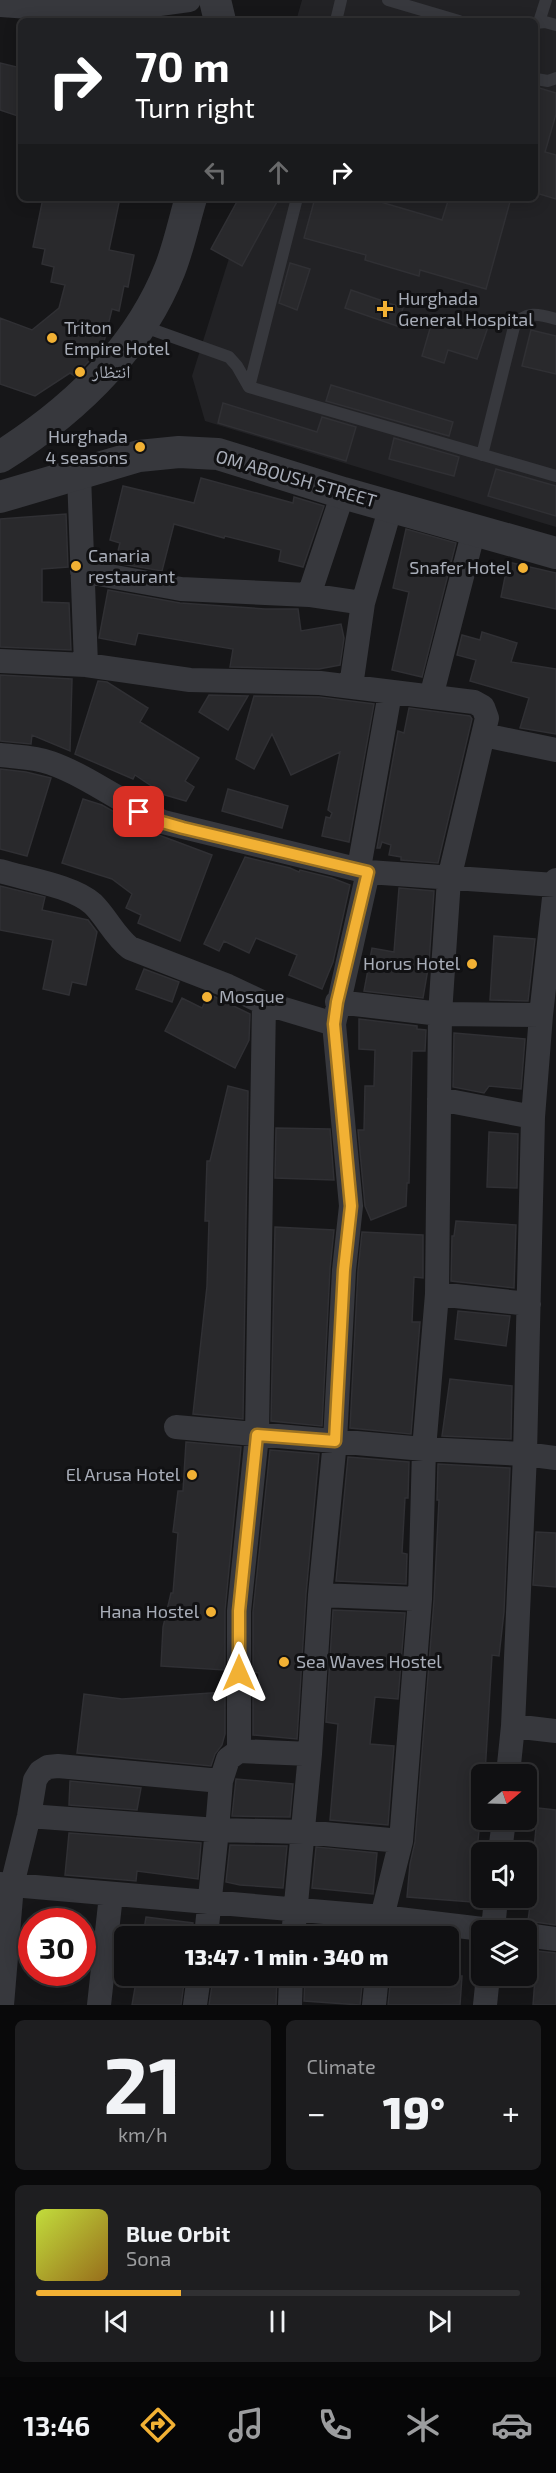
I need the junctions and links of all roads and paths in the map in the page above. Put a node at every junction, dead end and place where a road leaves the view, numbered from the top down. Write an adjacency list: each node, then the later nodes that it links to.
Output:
1 (189, 0): 6 (street)
2 (215, 0): 7 (street)
3 (341, 0): 8 (lane)
4 (388, 0): 9 (lane)
5 (546, 0): 10 (lane)
6 (11, 4)
7 (219, 18)
8 (337, 18)
9 (449, 18)
10 (538, 20)
11 (538, 23): 12 (lane)
12 (556, 25)
13 (556, 78): 14 (lane)
14 (538, 79)
15 (190, 201): 18 (street)
16 (296, 201): 19 (lane)
17 (556, 320): 20 (lane)
18 (142, 326): 19 (lane); 21 (street)
19 (249, 387): 20 (lane)
20 (482, 454): 23 (lane)
21 (0, 457)
22 (79, 475): 24 (street, OM ABOUSH STREET); 25 (street, OM ABOUSH STREET); 29 (street)
23 (556, 476)
24 (343, 493): 26 (street, OM ABOUSH STREET); 30 (street)
25 (0, 497)
26 (391, 506): 27 (street, OM ABOUSH STREET); 31 (street)
27 (474, 530): 28 (street, OM ABOUSH STREET); 36 (street)
28 (556, 553)
29 (82, 571): 30 (street); 33 (street)
30 (309, 595): 31 (street)
31 (363, 603): 34 (street)
32 (0, 662): 33 (street)
33 (86, 665): 34 (street)
34 (351, 686): 35 (street)
35 (390, 693): 36 (street); 40 (street)
36 (431, 696): 37 (street)
37 (484, 735): 38 (street); 42 (street)
38 (556, 750)
39 (0, 755): 40 (street)
40 (363, 870): 42 (street); 45 (street)
41 (0, 871): 44 (street)
42 (449, 879): 43 (street); 46 (street)
43 (555, 883): 47 (street)
44 (264, 1003): 45 (street); 54 (street)
45 (336, 1013): 46 (street); 55 (street)
46 (440, 1014): 47 (street); 49 (street)
47 (541, 1014): 48 (street)
48 (547, 1063): 50 (street)
49 (439, 1099): 50 (street); 51 (street)
50 (533, 1117): 52 (street)
51 (437, 1294): 52 (street); 56 (street)
52 (529, 1304): 57 (street)
53 (176, 1427): 54 (street)
54 (257, 1435): 55 (street); 63 (street)
55 (335, 1441): 56 (street); 59 (street)
56 (424, 1449): 57 (street); 60 (street)
57 (525, 1454): 58 (street); 61 (street)
58 (556, 1458)
59 (320, 1595): 60 (street); 64 (street)
60 (420, 1599): 70 (street)
61 (513, 1726): 62 (street); 65 (street)
62 (556, 1731)
63 (239, 1751): 64 (street); 66 (street)
64 (310, 1754): 69 (street)
65 (509, 1764)
66 (221, 1781): 67 (street); 68 (street)
67 (29, 1816): 68 (street); 71 (street)
68 (217, 1830): 69 (street); 73 (street)
69 (303, 1832): 70 (street); 74 (street)
70 (401, 1841): 78 (street)
71 (6, 1885): 72 (street); 85 (street)
72 (111, 1895): 73 (street); 86 (street)
73 (211, 1903): 74 (street); 75 (street)
74 (295, 1910): 76 (street); 77 (street)
75 (208, 1926)
76 (294, 1926)
77 (376, 1926)
78 (381, 1926)
79 (537, 1936): 80 (street)
80 (556, 1939)
81 (198, 1986): 87 (street)
82 (291, 1986): 88 (street)
83 (376, 1986): 89 (street)
84 (487, 1986): 90 (street)
85 (2, 2005)
86 (99, 2005)
87 (195, 2005)
88 (290, 2005)
89 (374, 2005)
90 (485, 2005)

